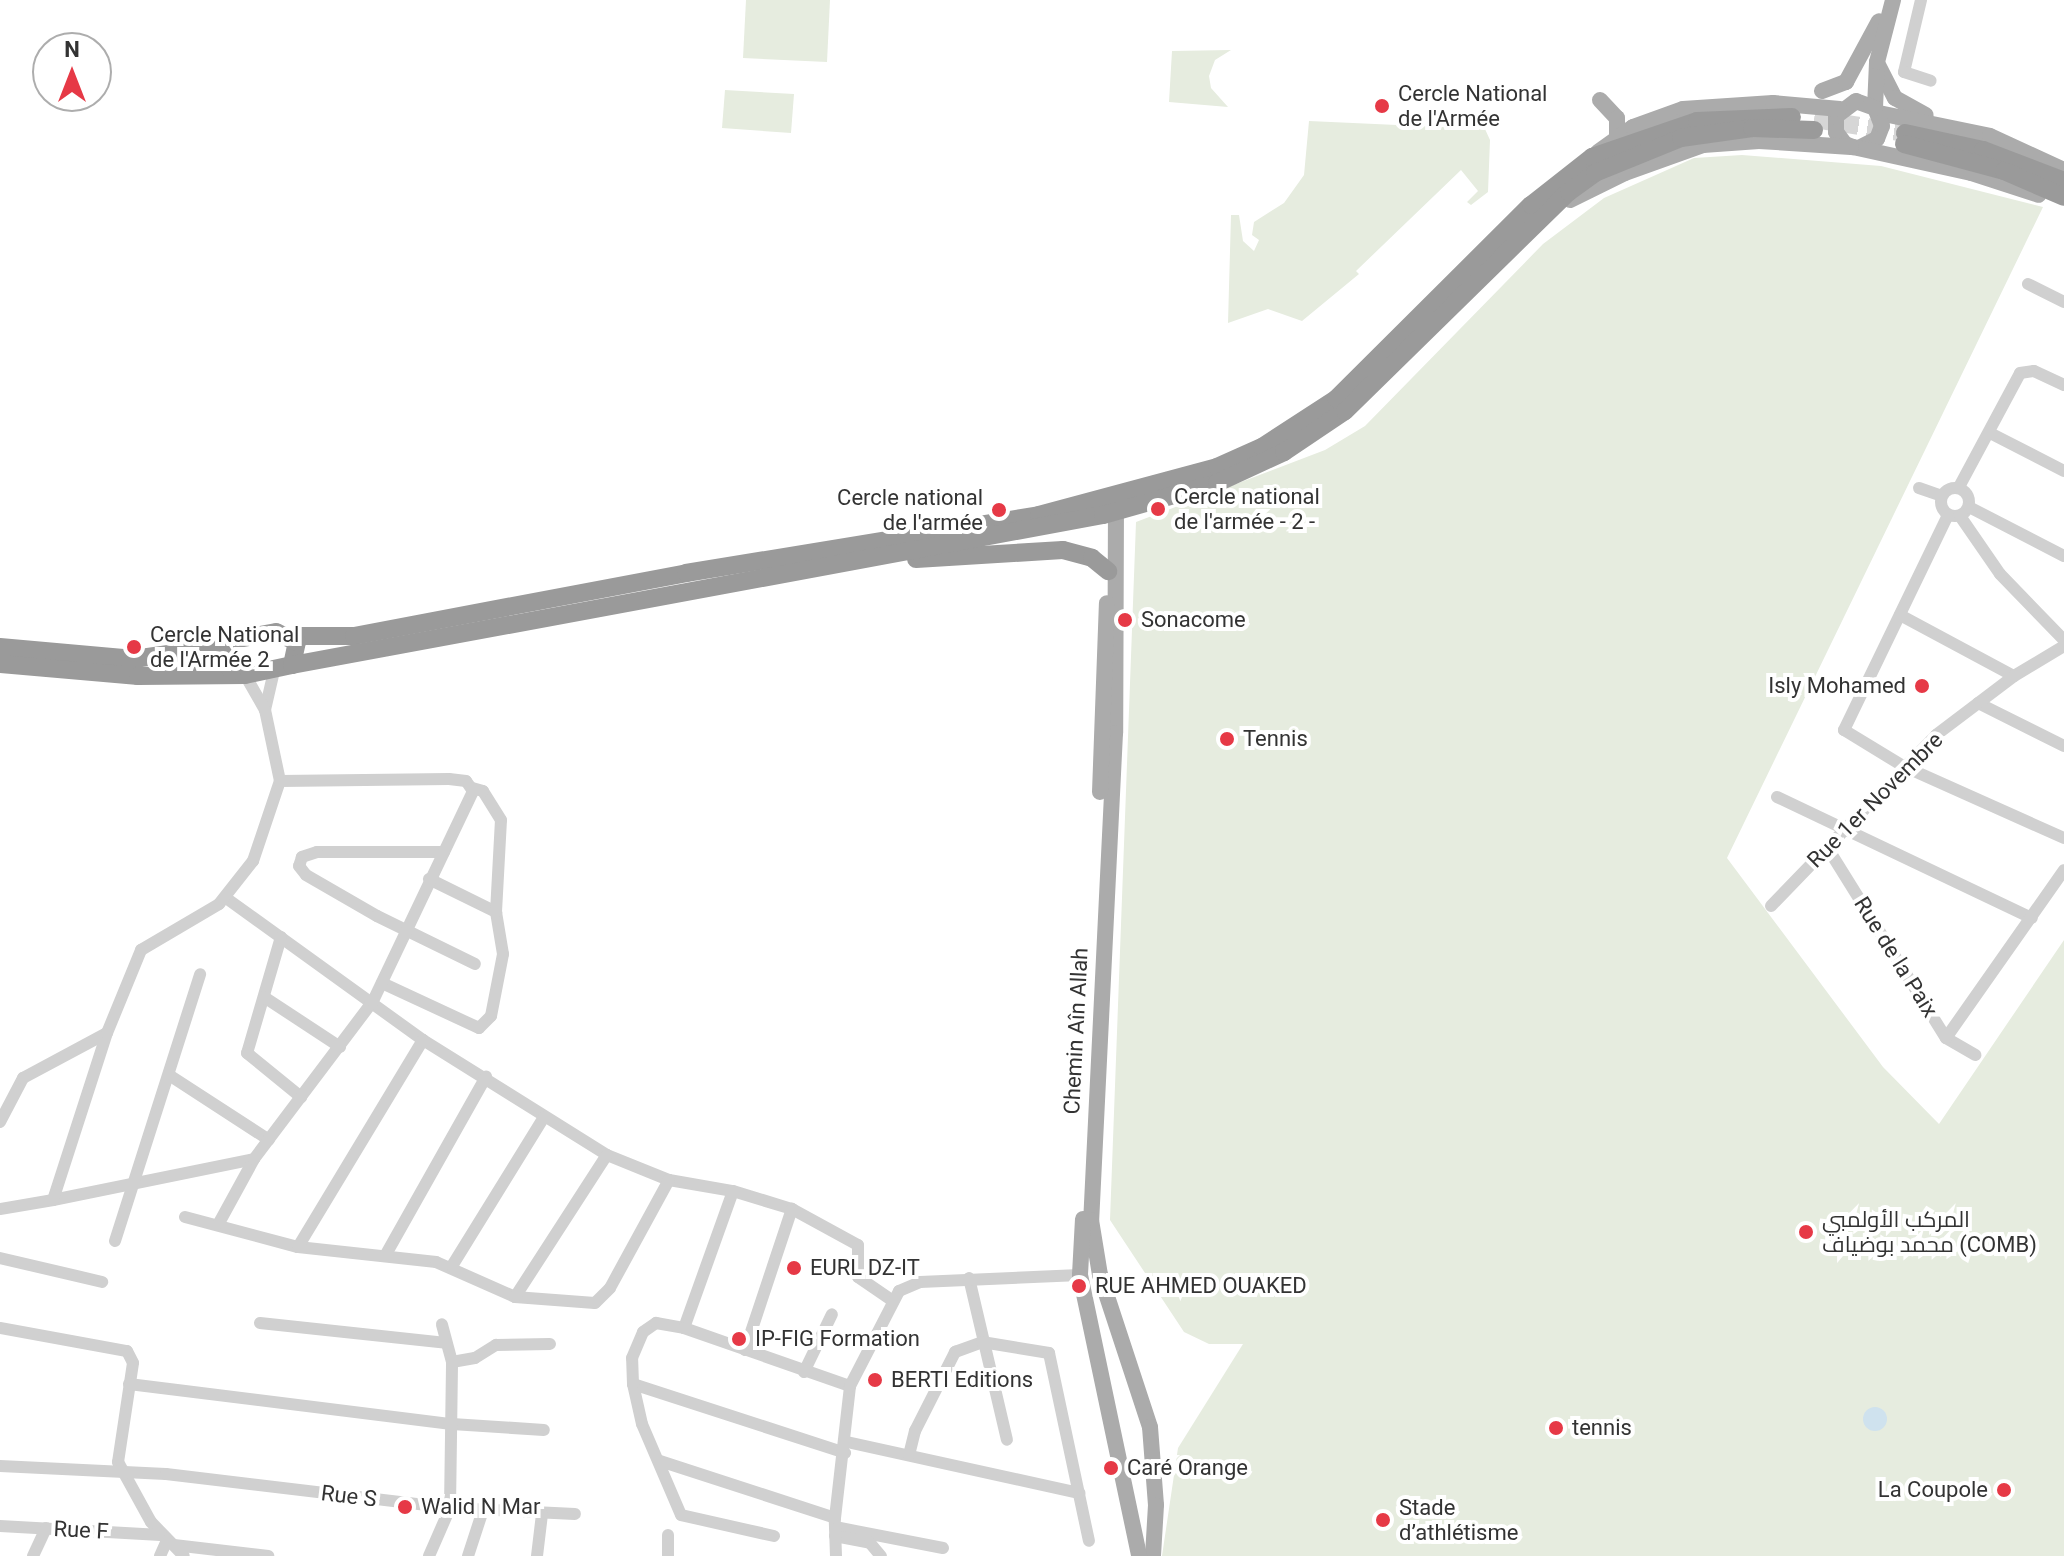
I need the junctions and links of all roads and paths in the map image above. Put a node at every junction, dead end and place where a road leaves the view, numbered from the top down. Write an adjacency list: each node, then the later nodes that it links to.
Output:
1 (1893, 0): 4 (main road)
2 (1921, 0): 5 (street)
3 (1882, 8): 6 (main road); 8 (main road)
4 (1877, 62): 10 (main road); 11 (main road)
5 (1931, 81)
6 (1822, 91)
7 (1600, 100): 12 (main road)
8 (1857, 101): 9 (main road); 10 (main road)
9 (1840, 109): 12 (main road); 13 (main road)
10 (1877, 110): 11 (main road); 13 (main road)
11 (1954, 126): 15 (main road)
12 (1617, 137): 14 (main road)
13 (1856, 148): 17 (main road); 18 (main road)
14 (1592, 157): 18 (highway); 27 (highway)
15 (2064, 170)
16 (2064, 181): 17 (highway)
17 (2064, 200)
18 (1548, 212): 27 (highway)
19 (2028, 284): 20 (street)
20 (2064, 302)
21 (2064, 385): 22 (street)
22 (1990, 433): 23 (street); 24 (street)
23 (2064, 471)
24 (1959, 487): 26 (street); 28 (street)
25 (1919, 488): 26 (street)
26 (1942, 496): 28 (street)
27 (1109, 507): 30 (highway); 31 (main road, Chemin Aîn Allah); 33 (highway); 94 (main road, Chemin Aîn Allah)
28 (1959, 513): 29 (street); 32 (street); 34 (street)
29 (2064, 556)
30 (877, 559): 31 (highway); 39 (highway)
31 (1108, 571): 93 (main road, Chemin Aîn Allah)
32 (1900, 615): 42 (street); 46 (street)
33 (291, 636): 35 (highway); 39 (highway)
34 (2064, 640)
35 (223, 646): 37 (highway); 41 (highway)
36 (2064, 646): 42 (street, Rue 1er Novembre)
37 (0, 647)
38 (0, 664): 41 (highway)
39 (292, 665): 40 (highway)
40 (274, 672): 41 (highway); 44 (street)
41 (239, 673): 44 (street)
42 (2014, 676): 43 (street, Rue 1er Novembre)
43 (1978, 703): 45 (street); 46 (street, Rue 1er Novembre)
44 (265, 710): 47 (street)
45 (2064, 746)
46 (1903, 766): 50 (street, Rue 1er Novembre); 51 (street)
47 (280, 781): 48 (street); 56 (street)
48 (472, 788): 53 (street); 58 (street)
49 (1777, 797): 50 (street)
50 (1845, 827): 52 (street, Rue 1er Novembre); 59 (street)
51 (2064, 838)
52 (1827, 847): 57 (street, Rue 1er Novembre); 68 (street, Rue de la Paix)
53 (444, 852): 55 (street); 60 (street)
54 (2064, 870): 59 (street)
55 (429, 879): 58 (street); 60 (street)
56 (226, 898): 61 (street); 67 (street)
57 (1771, 906)
58 (496, 912): 64 (street)
59 (2032, 918): 68 (street)
60 (406, 931): 62 (street); 64 (street)
61 (281, 937): 65 (street); 66 (street)
62 (475, 964)
63 (200, 974): 72 (street)
64 (382, 983): 66 (street)
65 (264, 997): 70 (street); 74 (street)
66 (373, 1001): 69 (street); 70 (street)
67 (107, 1033): 76 (street); 83 (street)
68 (1946, 1038): 71 (street, Rue de la Paix)
69 (423, 1040): 73 (street); 89 (street)
70 (340, 1047): 74 (street)
71 (1975, 1055)
72 (169, 1075): 77 (street); 81 (street)
73 (486, 1077): 75 (street); 90 (street)
74 (301, 1097): 77 (street)
75 (544, 1117): 78 (street); 92 (street)
76 (0, 1122)
77 (269, 1140): 79 (street)
78 (607, 1155): 80 (street); 97 (street)
79 (254, 1159): 81 (street); 87 (street)
80 (669, 1180): 82 (street); 97 (street)
81 (134, 1182): 83 (street); 88 (street)
82 (733, 1191): 85 (street); 103 (street)
83 (53, 1200): 84 (street)
84 (0, 1209)
85 (792, 1209): 98 (street); 107 (street)
86 (185, 1217): 87 (street)
87 (219, 1223): 89 (street)
88 (115, 1241)
89 (298, 1247): 90 (street)
90 (385, 1256): 92 (street)
91 (0, 1258): 96 (street)
92 (452, 1266): 97 (street)
93 (1080, 1275): 94 (main road); 95 (street); 125 (main road, Chemin Aîn Allah)
94 (1100, 1275): 122 (main road, Chemin Aîn Allah)
95 (969, 1278): 98 (street); 104 (street)
96 (102, 1282)
97 (515, 1297)
98 (893, 1301): 112 (street)
99 (832, 1314): 109 (street)
100 (260, 1323): 105 (street)
101 (442, 1324): 105 (street)
102 (0, 1328): 110 (street)
103 (684, 1328): 107 (street); 111 (street)
104 (982, 1342): 115 (street); 117 (street); 121 (street)
105 (446, 1343): 108 (street)
106 (550, 1344): 108 (street)
107 (745, 1350): 109 (street)
108 (452, 1362): 113 (street)
109 (804, 1372): 112 (street)
110 (129, 1384): 113 (street); 120 (street)
111 (633, 1384): 116 (street); 118 (street)
112 (850, 1386): 116 (street)
113 (452, 1424): 114 (street); 123 (street)
114 (544, 1430)
115 (1007, 1440)
116 (846, 1447): 117 (street); 129 (street)
117 (909, 1455): 121 (street)
118 (660, 1461): 129 (street); 132 (street)
119 (0, 1466): 120 (street, Rue S)
120 (124, 1473): 123 (street, Rue S); 133 (street)
121 (1079, 1493): 134 (street)
122 (1156, 1505): 125 (main road); 147 (main road, Chemin Aîn Allah)
123 (450, 1508): 124 (street, Rue S); 140 (street)
124 (483, 1510): 126 (street, Rue S); 141 (street)
125 (1131, 1510): 146 (main road, Chemin Aîn Allah)
126 (542, 1514): 127 (street, Rue S); 142 (street)
127 (575, 1514)
128 (0, 1526): 130 (street, Rue F)
129 (835, 1527): 135 (street); 144 (street); 145 (street)
130 (46, 1528): 133 (street, Rue F); 136 (street)
131 (668, 1535): 143 (street)
132 (774, 1536)
133 (167, 1540): 137 (street); 138 (street); 139 (street, Rue F)
134 (1089, 1541)
135 (943, 1548)
136 (33, 1556)
137 (160, 1556)
138 (184, 1556)
139 (268, 1556)
140 (429, 1556)
141 (468, 1556)
142 (537, 1556)
143 (668, 1556)
144 (836, 1556)
145 (881, 1556)
146 (1139, 1556)
147 (1153, 1556)

